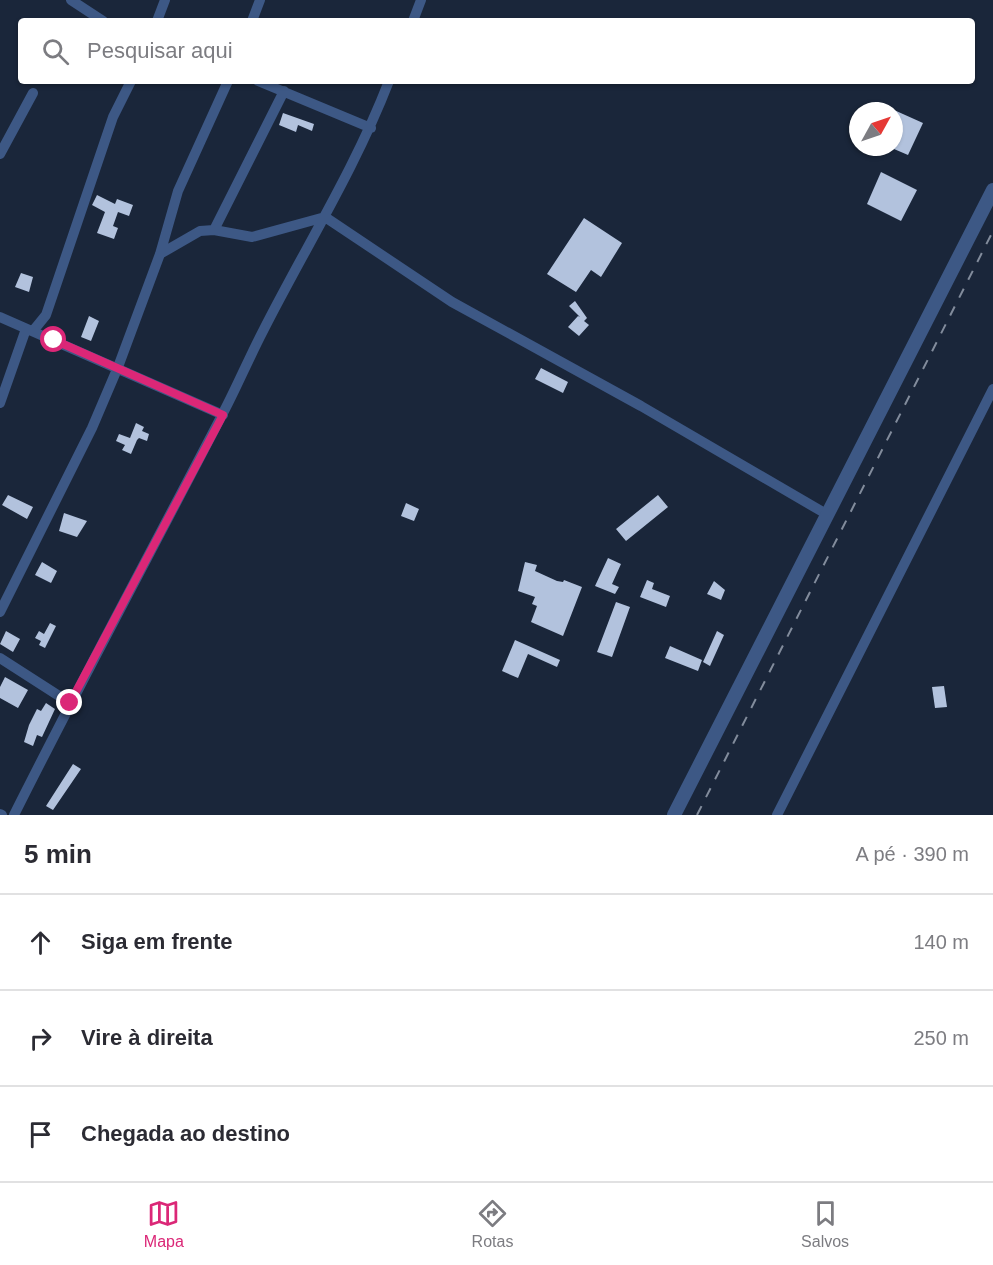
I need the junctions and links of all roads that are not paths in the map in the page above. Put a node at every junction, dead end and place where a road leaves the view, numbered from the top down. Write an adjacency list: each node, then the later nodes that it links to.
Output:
1 (70, 0): 5 (street)
2 (165, 0): 6 (street)
3 (260, 0): 7 (street)
4 (421, 0): 8 (street)
5 (98, 18)
6 (158, 18)
7 (253, 18)
8 (413, 18)
9 (130, 84): 21 (street)
10 (227, 84): 20 (street)
11 (265, 84): 13 (street)
12 (388, 84): 15 (street)
13 (284, 92): 15 (street); 19 (street)
14 (33, 93): 16 (street)
15 (371, 128): 18 (street)
16 (0, 154)
17 (993, 190): 29 (street)
18 (325, 218): 19 (street); 28 (street); 29 (street)
19 (214, 230): 20 (street)
20 (160, 254): 25 (street)
21 (46, 315): 23 (street); 24 (street)
22 (0, 317): 23 (street)
23 (29, 330): 24 (street); 27 (street)
24 (54, 340): 25 (street)
25 (118, 367): 28 (street); 30 (street)
26 (993, 389): 35 (street)
27 (0, 403)
28 (223, 415): 32 (street)
29 (828, 516): 34 (street)
30 (0, 612)
31 (0, 658): 32 (street)
32 (70, 703): 33 (street)
33 (14, 815)
34 (674, 815)
35 (777, 815)

